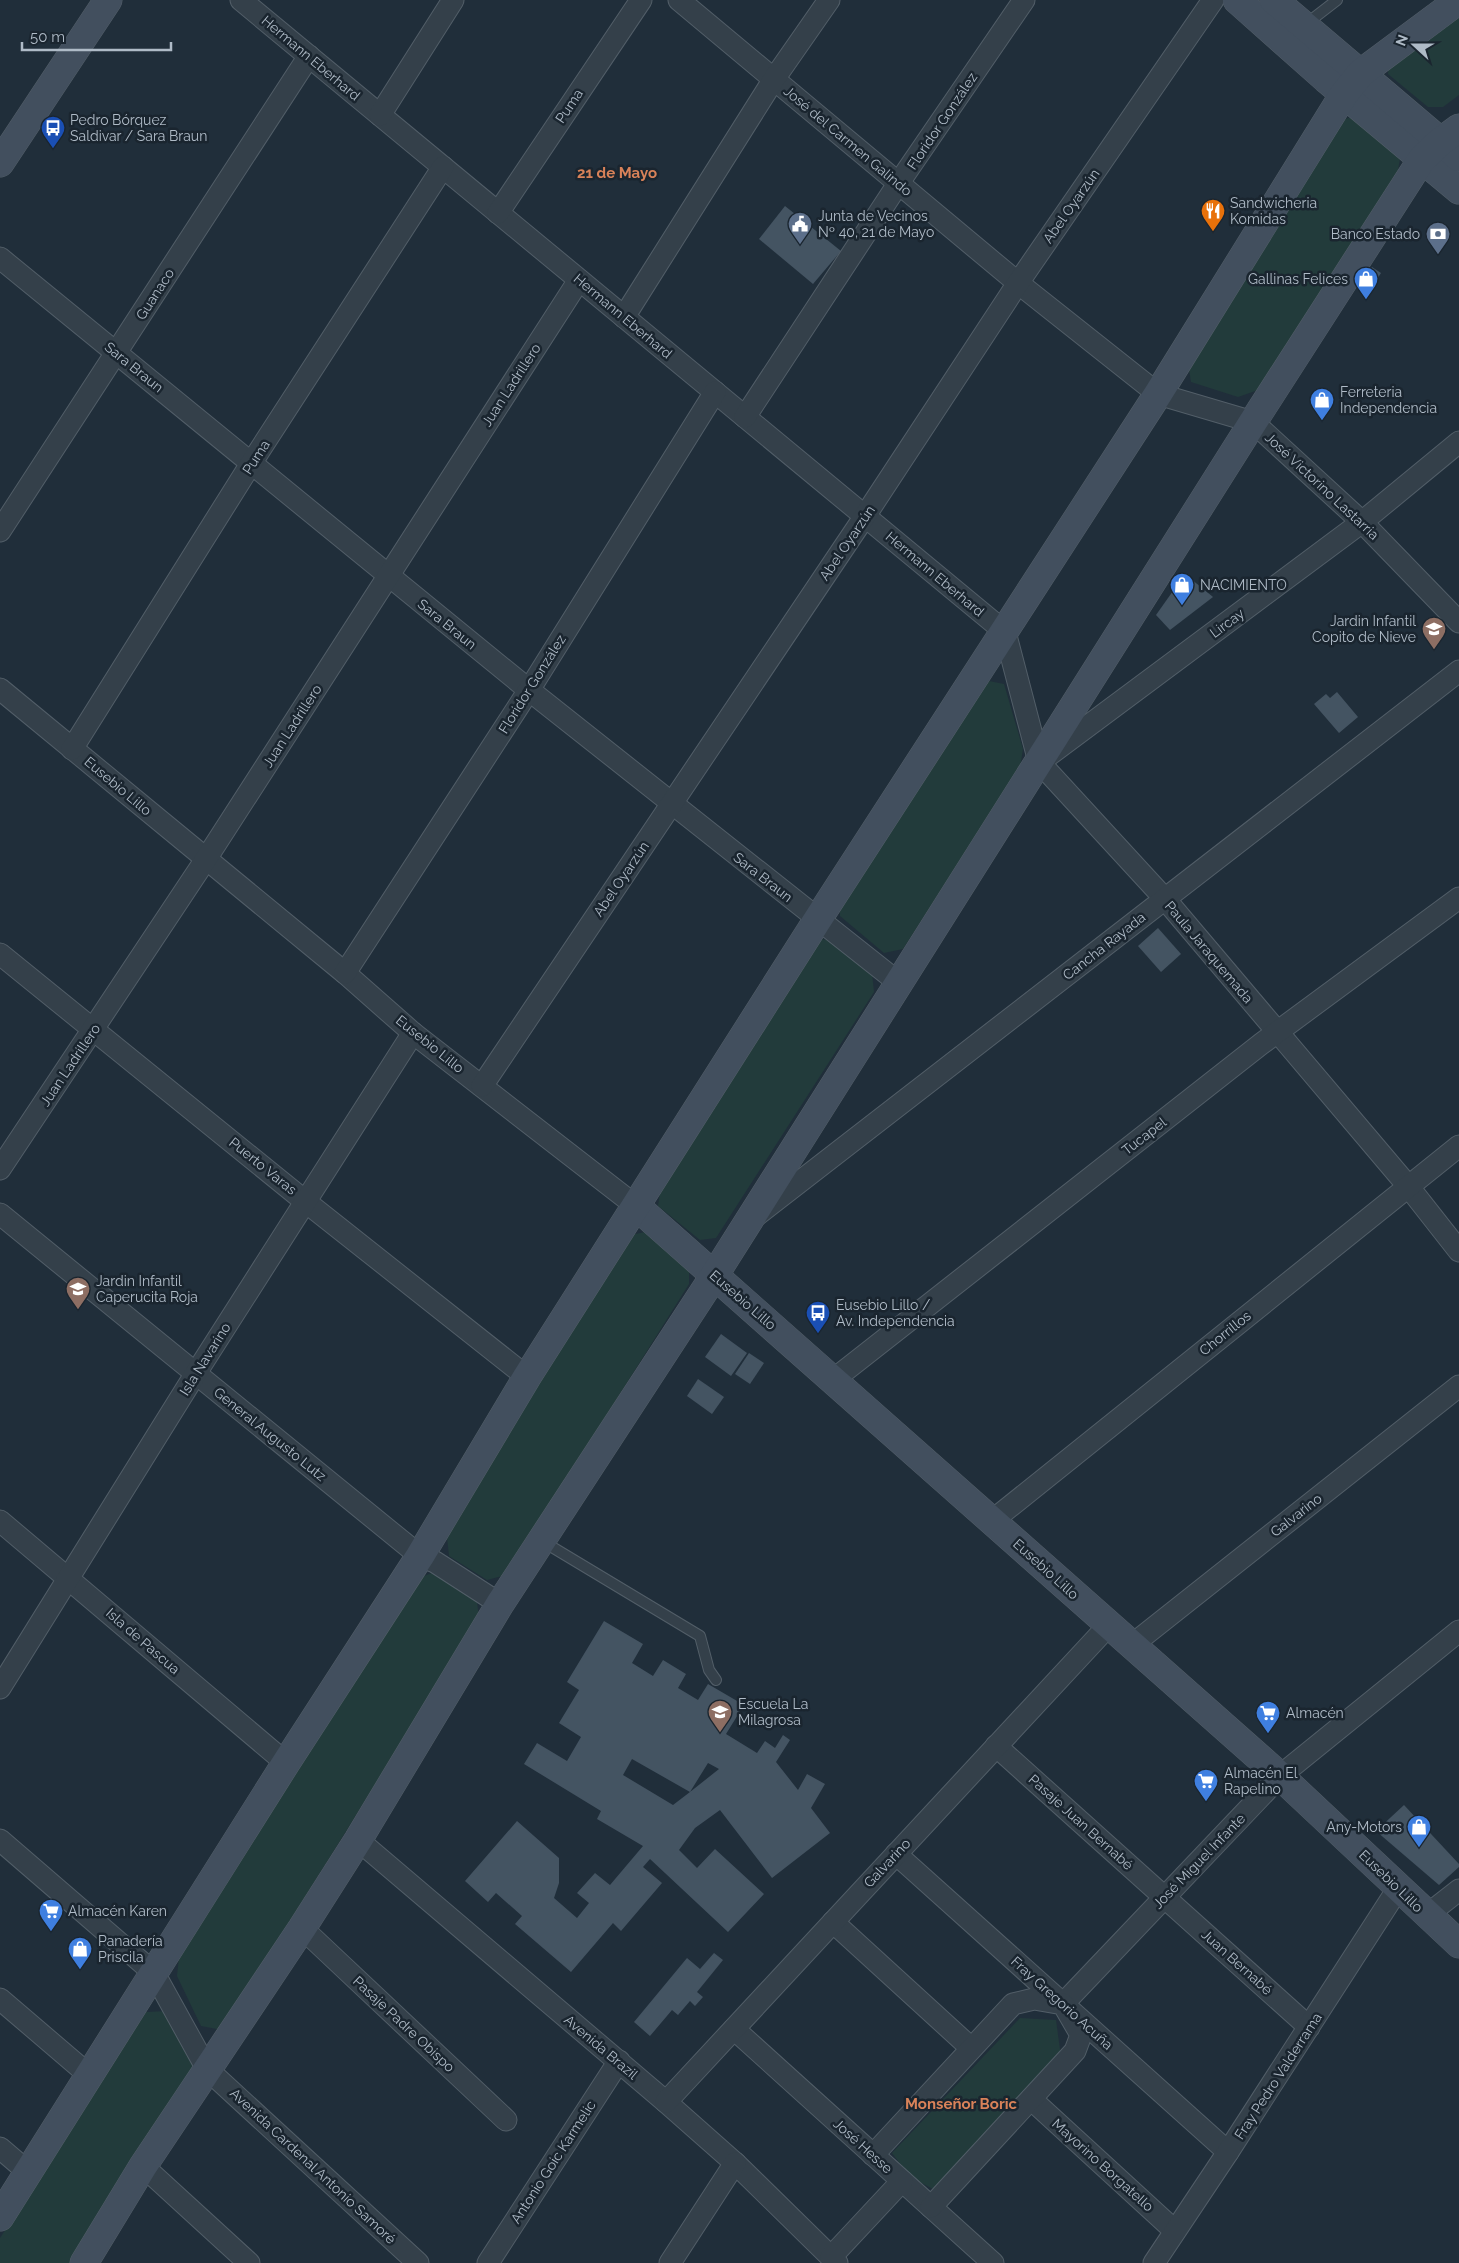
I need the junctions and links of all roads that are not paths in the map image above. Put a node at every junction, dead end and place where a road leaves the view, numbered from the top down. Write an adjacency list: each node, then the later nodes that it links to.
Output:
1 (108, 0): 20 (main road)
2 (454, 0): 18 (street)
3 (641, 0): 24 (street, Puma)
4 (679, 0): 16 (street, José del Carmen Galindo)
5 (829, 0): 16 (street)
6 (1024, 0): 22 (street, Floridor González)
7 (1213, 0): 27 (street, Abel Oyarzún)
8 (1237, 0): 17 (main road)
9 (1274, 0): 13 (main road)
10 (1337, 0): 13 (lane)
11 (246, 2): 14 (street, Hermann Eberhard)
12 (1446, 4): 15 (main road)
13 (1303, 26): 15 (main road)
14 (309, 56): 18 (street, Hermann Eberhard); 29 (street, Guanaco)
15 (1361, 72): 17 (main road); 19 (main road)
16 (774, 79): 22 (street, José del Carmen Galindo); 28 (street)
17 (1344, 94): 19 (main road); 31 (main road)
18 (380, 115): 21 (street, Hermann Eberhard)
19 (1445, 147): 23 (main road); 33 (main road)
20 (0, 163)
21 (443, 168): 24 (street, Hermann Eberhard); 35 (street, Puma)
22 (898, 184): 27 (street, José del Carmen Galindo); 32 (street, Floridor González)
23 (1459, 190)
24 (498, 213): 26 (street, Hermann Eberhard)
25 (0, 258): 29 (street, Sara Braun)
26 (579, 280): 28 (street, Hermann Eberhard); 39 (street, Juan Ladrillero)
27 (1018, 283): 31 (street, José del Carmen Galindo); 36 (street, Abel Oyarzún)
28 (624, 317): 30 (street, Hermann Eberhard)
29 (117, 353): 35 (street, Sara Braun); 38 (street, Guanaco)
30 (715, 392): 32 (street, Hermann Eberhard); 44 (street, Floridor González)
31 (1158, 394): 33 (street, José Victorino Lastarria); 41 (main road)
32 (746, 417): 36 (street, Hermann Eberhard)
33 (1254, 422): 37 (street, José Victorino Lastarria); 46 (main road)
34 (1459, 442): 37 (street, Lircay)
35 (252, 462): 39 (street, Sara Braun); 45 (street, Puma)
36 (865, 516): 41 (street, Hermann Eberhard); 47 (street, Abel Oyarzún)
37 (1362, 522): 40 (street, José Victorino Lastarria); 46 (street, Lircay)
38 (0, 531)
39 (388, 576): 44 (street, Sara Braun); 48 (street, Juan Ladrillero)
40 (1459, 622)
41 (1005, 632): 46 (street, Paula Jaraquemada); 51 (main road)
42 (1459, 671): 50 (street, Cancha Rayada)
43 (0, 689): 45 (street, Eusebio Lillo)
44 (529, 690): 47 (street, Sara Braun); 53 (street, Floridor González)
45 (72, 748): 48 (street, Eusebio Lillo)
46 (1039, 762): 50 (street, Paula Jaraquemada); 54 (main road)
47 (672, 805): 51 (street, Sara Braun); 58 (street, Abel Oyarzún)
48 (206, 859): 53 (street, Eusebio Lillo); 55 (street, Juan Ladrillero)
49 (1459, 898): 57 (street, Tucapel)
50 (1165, 899): 57 (street, Paula Jaraquemada); 65 (street, Cancha Rayada)
51 (818, 919): 54 (street, Sara Braun); 63 (main road)
52 (0, 954): 55 (street, Puerto Varas)
53 (345, 973): 56 (street, Eusebio Lillo)
54 (899, 983): 65 (main road)
55 (94, 1028): 60 (street, Juan Ladrillero); 62 (street, Puerto Varas)
56 (413, 1032): 58 (street, Eusebio Lillo); 62 (street, Isla Navarino)
57 (1277, 1032): 61 (street, Paula Jaraquemada); 70 (street, Tucapel)
58 (482, 1086): 63 (street, Eusebio Lillo)
59 (1459, 1146): 61 (street, Chorrillos)
60 (0, 1170)
61 (1408, 1186): 66 (street, Paula Jaraquemada); 73 (street, Chorrillos)
62 (306, 1202): 68 (street, Isla Navarino); 69 (street, Puerto Varas)
63 (636, 1206): 67 (main road, Eusebio Lillo); 69 (main road)
64 (0, 1214): 68 (street, General Augusto Lutz)
65 (749, 1221): 67 (main road)
66 (1459, 1251)
67 (714, 1276): 70 (main road, Eusebio Lillo); 74 (main road)
68 (196, 1373): 75 (street, General Augusto Lutz); 76 (street, Isla Navarino)
69 (527, 1377): 75 (main road)
70 (833, 1380): 73 (main road, Eusebio Lillo)
71 (1459, 1386): 80 (street, Galvarino)
72 (0, 1520): 76 (street, Isla de Pascua)
73 (992, 1521): 78 (main road, Eusebio Lillo)
74 (541, 1541): 77 (main road); 81 (lane)
75 (420, 1556): 77 (street, General Augusto Lutz); 84 (main road)
76 (70, 1578): 82 (street, Isla Navarino); 84 (street, Isla de Pascua)
77 (500, 1604): 87 (main road)
78 (1109, 1625): 80 (main road, Eusebio Lillo); 83 (street, Galvarino)
79 (1459, 1631): 85 (street, José Miguel Infante)
80 (1132, 1645): 85 (main road, Eusebio Lillo)
81 (716, 1680)
82 (0, 1688)
83 (996, 1746): 88 (street, Galvarino); 91 (street, Pasaje Juan Bernabé)
84 (286, 1763): 96 (main road)
85 (1280, 1776): 89 (main road, Eusebio Lillo); 91 (street, José Miguel Infante)
86 (0, 1840): 96 (street)
87 (358, 1840): 94 (main road); 102 (street, Avenida Brazil)
88 (896, 1854): 93 (street, Galvarino); 98 (street, Fray Gregorio Acuña)
89 (1399, 1887): 92 (main road, Eusebio Lillo); 99 (street, Fray Pedro Valderrama)
90 (1459, 1890): 92 (street)
91 (1165, 1897): 98 (street, José Miguel Infante); 99 (street, Juan Bernabé)
92 (1427, 1915): 95 (main road, Eusebio Lillo)
93 (833, 1922): 100 (street, Galvarino); 101 (street)
94 (302, 1928): 103 (main road); 107 (street, Pasaje Padre Obispo)
95 (1459, 1944)
96 (154, 1973): 103 (street, Avenida Cardenal Antonio Samoré); 104 (main road)
97 (0, 1999): 104 (street)
98 (1063, 2004): 101 (street); 105 (street); 109 (street, Fray Gregorio Acuña)
99 (1309, 2027): 109 (street, Fray Pedro Valderrama)
100 (734, 2029): 106 (street, Galvarino); 110 (street, José Hesse)
101 (971, 2048): 110 (street)
102 (619, 2061): 106 (street, Avenida Brazil); 122 (street, Antonio Goic Karmelic)
103 (207, 2069): 112 (main road); 121 (street, Avenida Cardenal Antonio Samoré)
104 (90, 2076): 113 (main road)
105 (1031, 2099): 115 (street); 117 (street, Mayorino Borgatello)
106 (666, 2102): 111 (street, Avenida Brazil)
107 (506, 2120)
108 (0, 2148): 113 (street)
109 (1228, 2152): 117 (street, Fray Pedro Valderrama)
110 (873, 2155): 114 (street, José Hesse)
111 (735, 2164): 118 (street, Avenida Brazil); 123 (street)
112 (143, 2166): 119 (main road); 120 (street)
113 (28, 2172): 116 (main road)
114 (902, 2181): 115 (street, José Hesse); 118 (street)
115 (931, 2207): 124 (street, José Hesse)
116 (0, 2217)
117 (1175, 2230): 125 (street, Fray Pedro Valderrama)
118 (834, 2260)
119 (84, 2263)
120 (249, 2263)
121 (418, 2263)
122 (488, 2263)
123 (670, 2263)
124 (993, 2263)
125 (1154, 2263)

